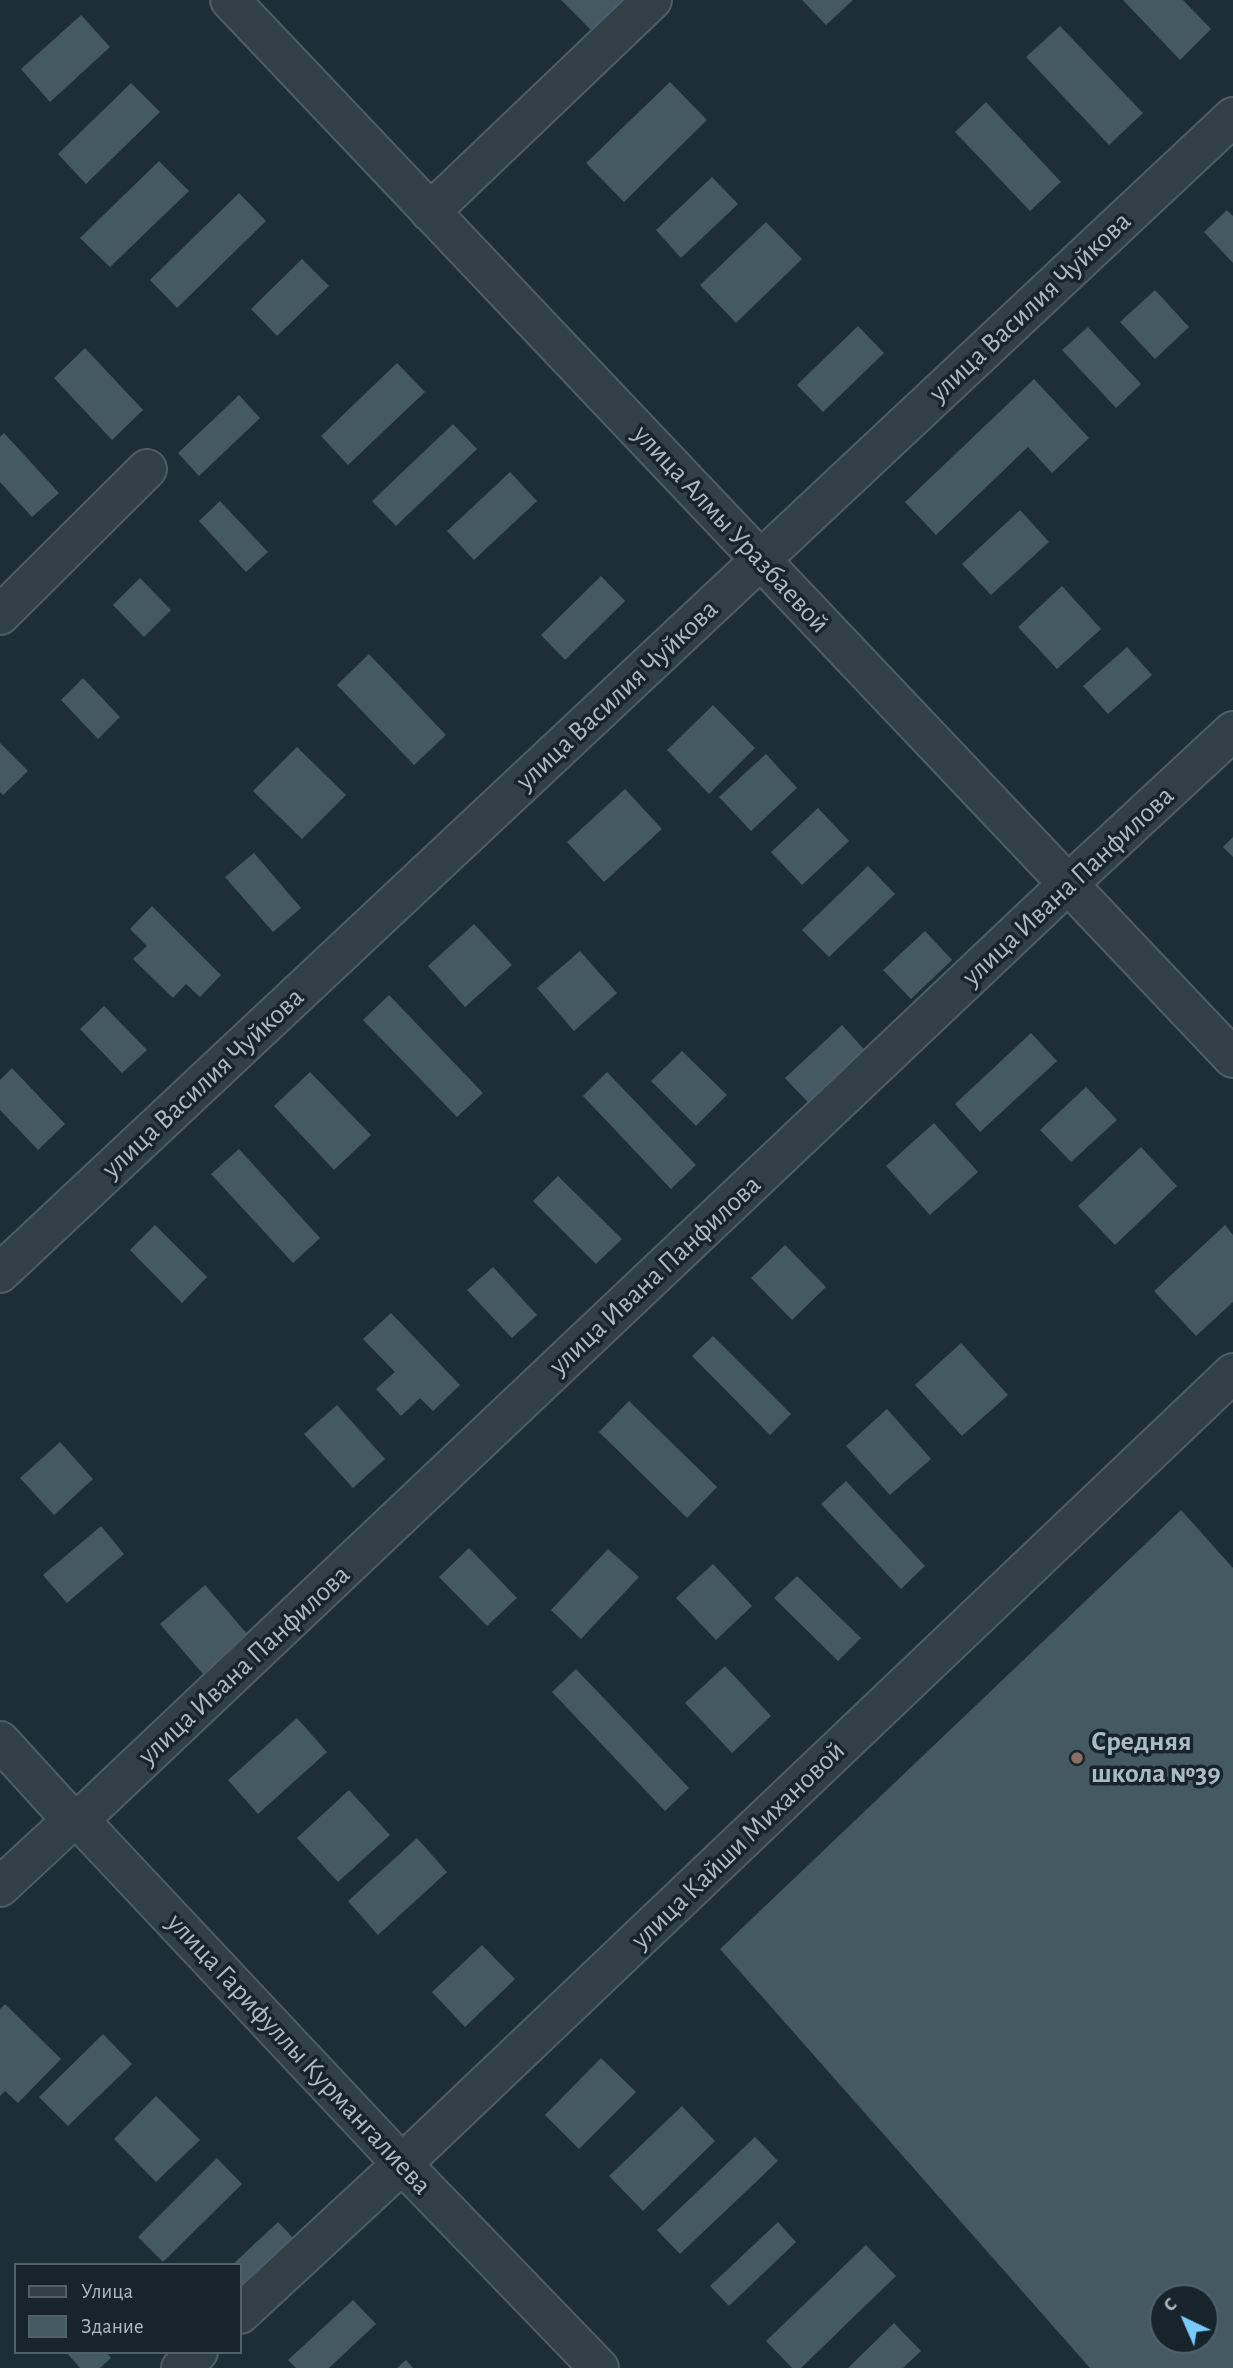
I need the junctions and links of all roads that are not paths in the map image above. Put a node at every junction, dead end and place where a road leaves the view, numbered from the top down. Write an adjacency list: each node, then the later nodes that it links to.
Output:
1 (230, 0): 4 (street, улица Алмы Уразбаевой)
2 (652, 0): 4 (street)
3 (1233, 117): 6 (street, улица Василия Чуйкова)
4 (430, 212): 6 (street, улица Алмы Уразбаевой)
5 (147, 469): 7 (street)
6 (761, 560): 9 (street, улица Алмы Уразбаевой); 11 (street, улица Василия Чуйкова)
7 (0, 615)
8 (1233, 731): 9 (street, улица Ивана Панфилова)
9 (1068, 884): 10 (street, улица Алмы Уразбаевой); 14 (street, улица Ивана Панфилова)
10 (1233, 1058)
11 (0, 1273)
12 (1233, 1373): 16 (street, улица Кайши Михановой)
13 (0, 1741): 14 (street, улица Гарифуллы Курмангалиева)
14 (76, 1820): 15 (street, улица Ивана Панфилова); 16 (street, улица Гарифуллы Курмангалиева)
15 (0, 1886)
16 (402, 2164): 17 (street, улица Кайши Михановой); 20 (street, улица Гарифуллы Курмангалиева)
17 (242, 2312)
18 (196, 2354): 19 (street)
19 (181, 2368)
20 (599, 2368)

